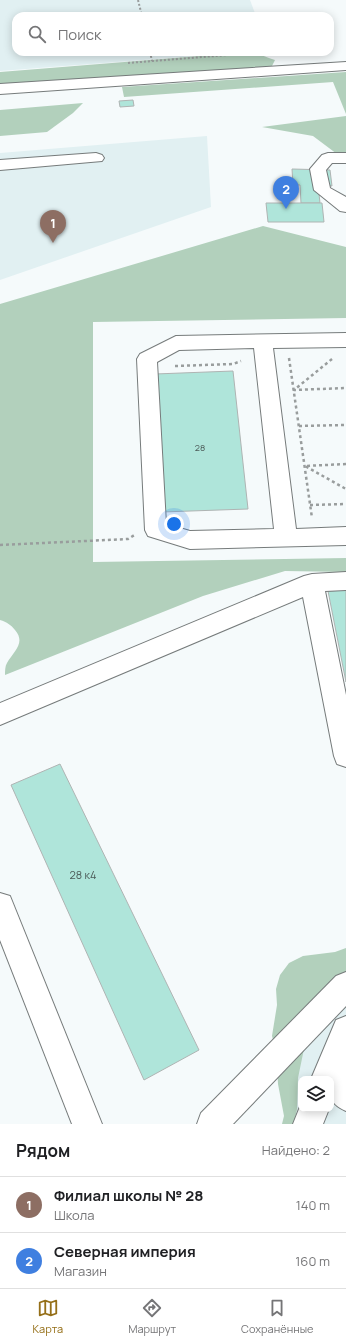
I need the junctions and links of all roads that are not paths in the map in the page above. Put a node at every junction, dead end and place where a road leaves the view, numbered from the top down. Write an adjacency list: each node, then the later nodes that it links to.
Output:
1 (346, 66): 2 (lane)
2 (0, 89)
3 (96, 158): 5 (lane)
4 (346, 158): 6 (lane)
5 (0, 165)
6 (346, 207)
7 (346, 340): 8 (lane)
8 (262, 342): 10 (lane); 10 (lane)
9 (346, 536): 10 (lane)
10 (286, 538)
11 (346, 581): 12 (lane)
12 (312, 583): 13 (lane); 14 (lane)
13 (0, 714)
14 (346, 756)
15 (0, 906): 21 (lane)
16 (346, 986): 22 (lane)
17 (346, 1030): 18 (lane)
18 (328, 1074): 19 (lane)
19 (346, 1096)
20 (313, 1112): 23 (lane)
21 (87, 1124)
22 (212, 1124)
23 (308, 1124)

